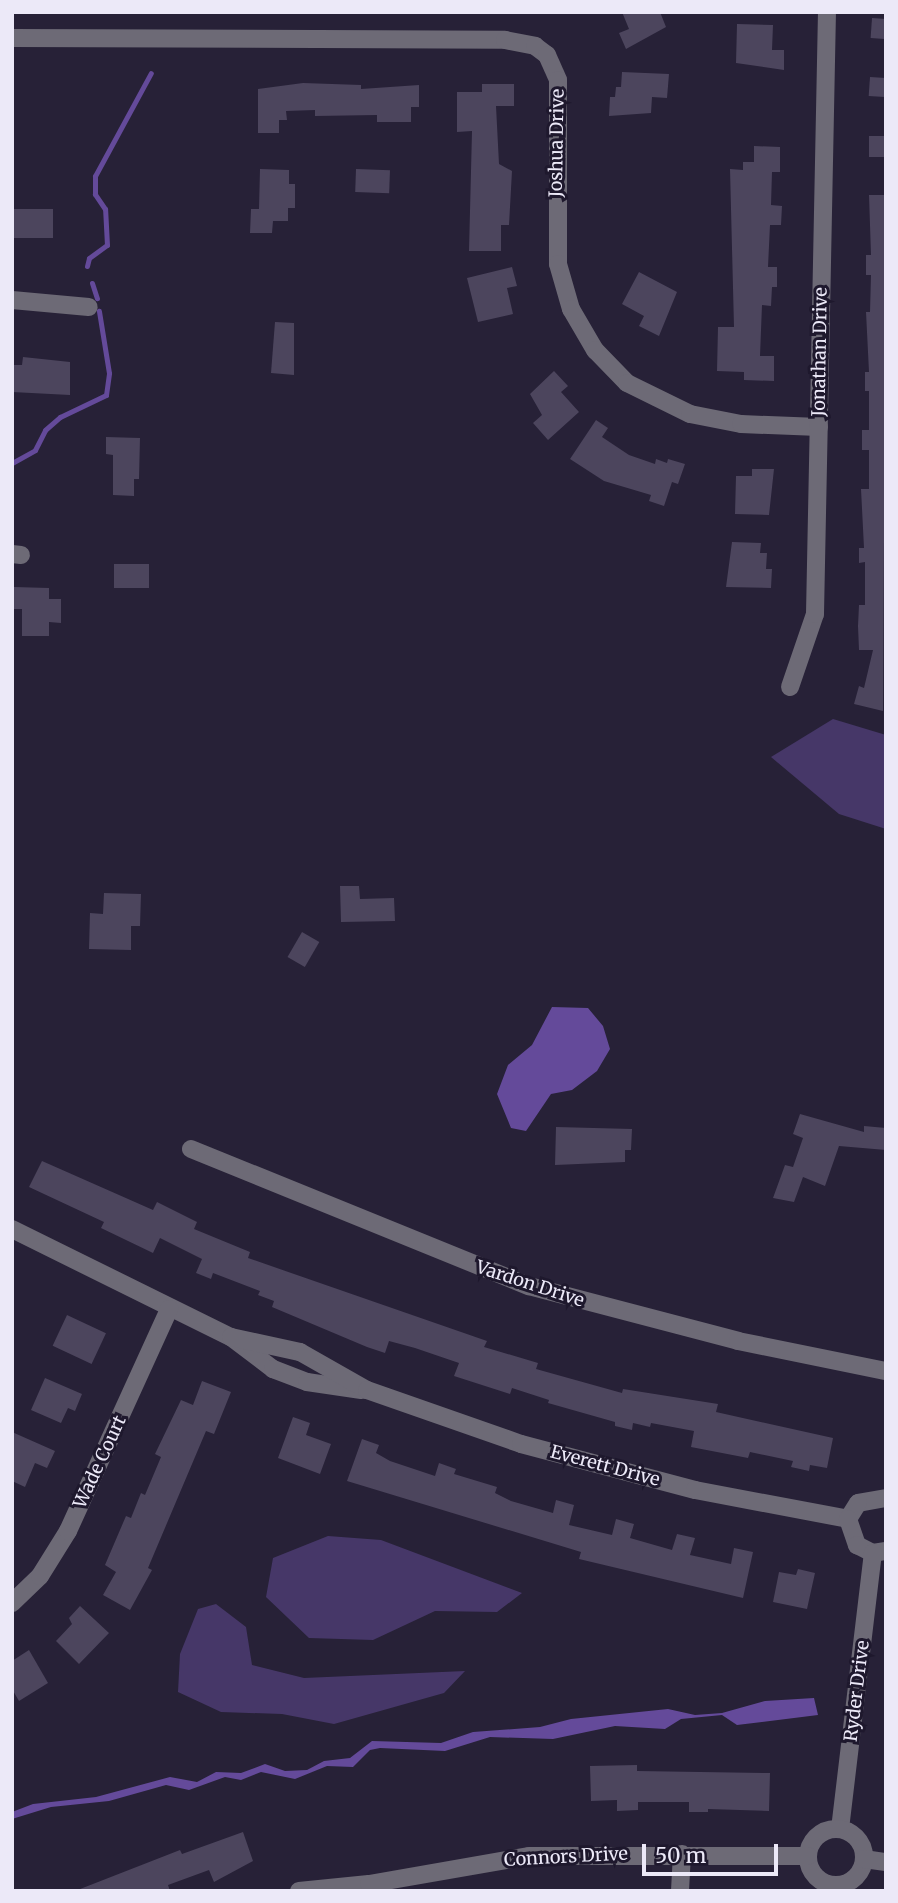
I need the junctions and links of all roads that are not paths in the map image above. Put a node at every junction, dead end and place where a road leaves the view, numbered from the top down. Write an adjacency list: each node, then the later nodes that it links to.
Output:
1 (827, 12): 5 (street, Jonathan Drive)
2 (12, 38): 5 (street, Joshua Drive)
3 (12, 300): 4 (street)
4 (89, 307)
5 (818, 426): 6 (street, Jonathan Drive)
6 (790, 687)
7 (191, 1149): 11 (street, Vardon Drive)
8 (12, 1229): 9 (street, Everett Drive)
9 (169, 1309): 10 (street, Everett Drive); 16 (street, Wade Court)
10 (231, 1336): 12 (street, Everett Drive); 12 (street, Everett Drive)
11 (886, 1371)
12 (367, 1390): 14 (street, Everett Drive)
13 (886, 1498): 14 (street)
14 (848, 1519): 15 (street)
15 (879, 1552): 17 (street, Ryder Drive)
16 (12, 1603)
17 (840, 1829): 19 (street); 20 (street)
18 (682, 1854): 19 (street, Connors Drive); 22 (street, Connors Drive); 24 (street)
19 (808, 1856): 20 (street)
20 (864, 1859): 21 (street)
21 (886, 1862)
22 (363, 1888): 23 (street, Connors Drive)
23 (299, 1891)
24 (680, 1891)

